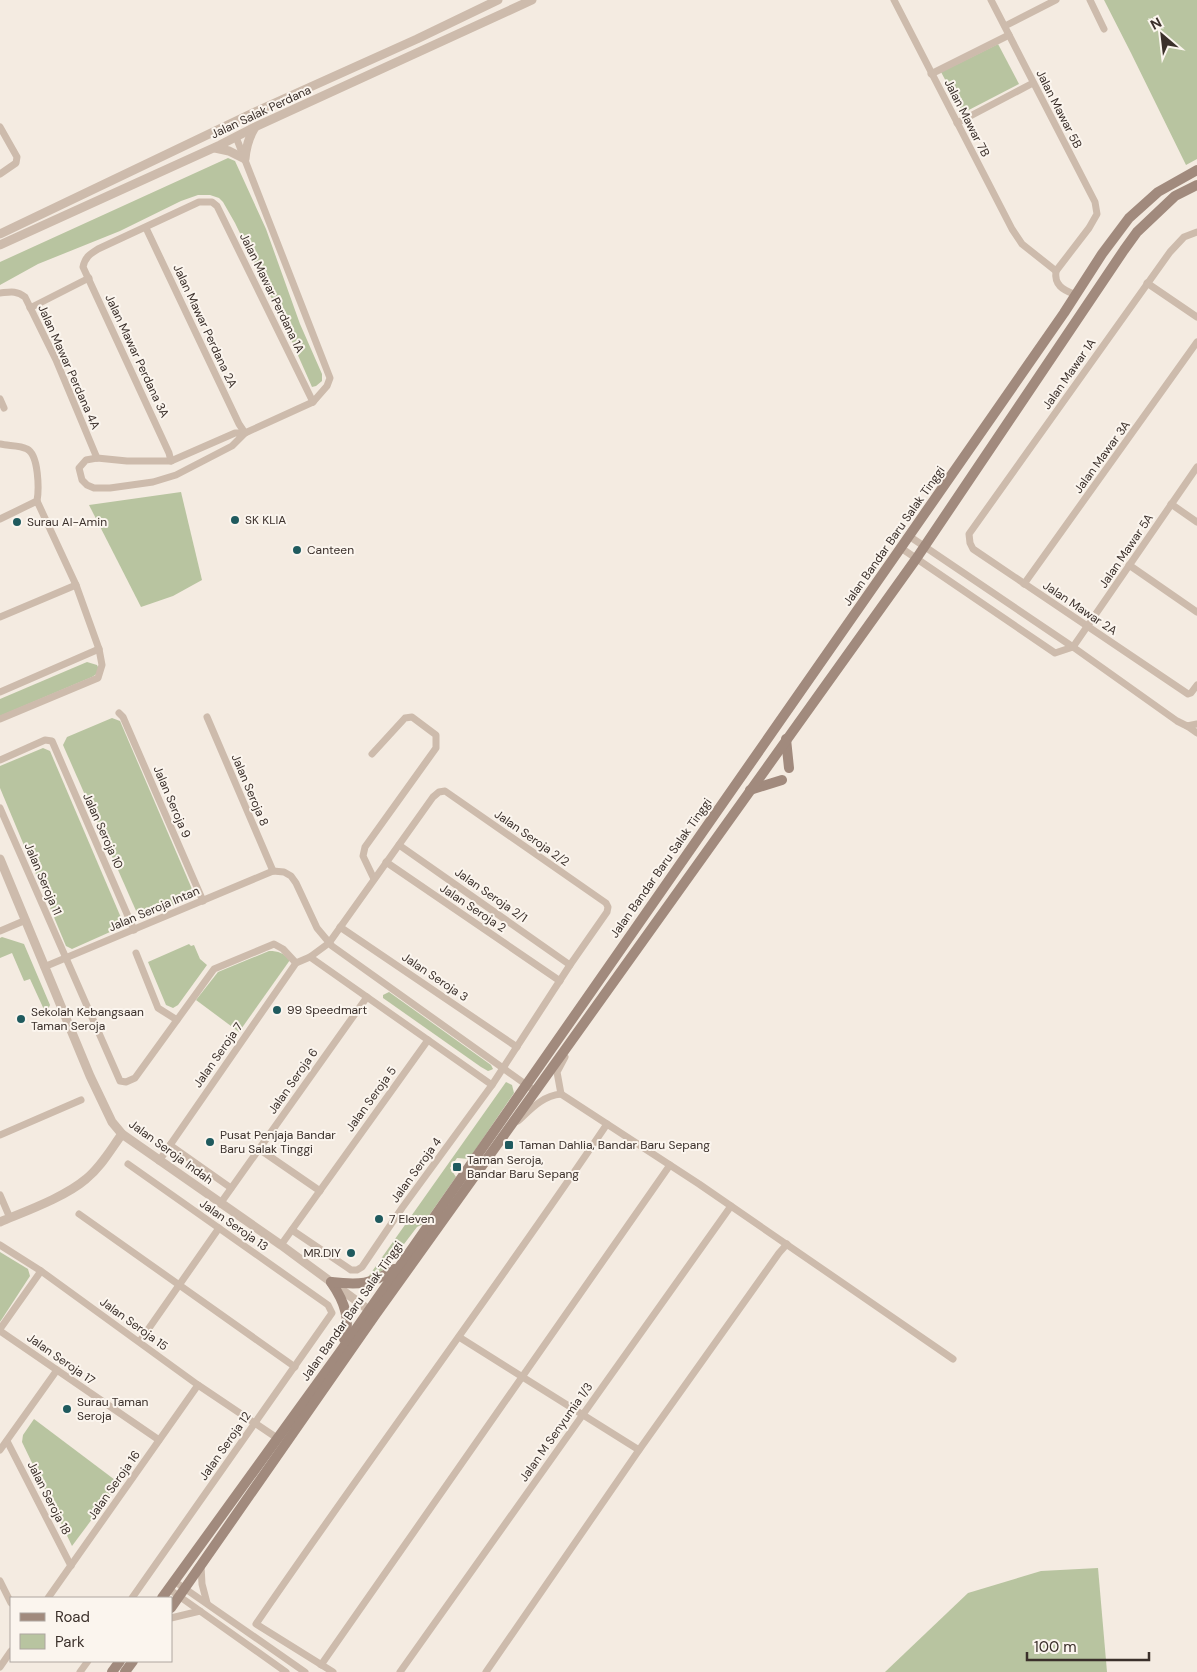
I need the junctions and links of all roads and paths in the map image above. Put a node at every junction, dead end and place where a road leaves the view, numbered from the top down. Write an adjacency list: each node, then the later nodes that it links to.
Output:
1 (498, 0): 7 (street, Jalan Salak Perdana)
2 (532, 0): 8 (street, Jalan Salak Perdana)
3 (894, 0): 12 (street, Jalan Mawar 7B)
4 (991, 0): 9 (street, Jalan Mawar 5B)
5 (1056, 0): 9 (street)
6 (1090, 0): 10 (street)
7 (472, 12): 8 (street); 15 (street, Jalan Salak Perdana)
8 (479, 25): 17 (street, Jalan Salak Perdana)
9 (1005, 26): 11 (street, Jalan Mawar 5B)
10 (1104, 29)
11 (1008, 35): 12 (street); 13 (street, Jalan Mawar 5B)
12 (931, 74): 14 (street, Jalan Mawar 7B)
13 (1033, 84): 14 (street); 28 (street, Jalan Mawar 5B)
14 (957, 122): 28 (street, Jalan Mawar 7B)
15 (230, 125): 18 (street); 26 (street, Jalan Salak Perdana)
16 (0, 127): 22 (street)
17 (255, 127): 18 (street, Jalan Salak Perdana); 20 (street)
18 (236, 137): 19 (street, Jalan Salak Perdana); 20 (street)
19 (214, 148): 20 (street); 27 (street, Jalan Salak Perdana)
20 (245, 159): 37 (street)
21 (1197, 170): 32 (main road, Jalan Bandar Baru Salak Tinggi)
22 (0, 174)
23 (1197, 186): 50 (main road, Jalan Bandar Baru Salak Tinggi)
24 (146, 228): 29 (street, Jalan Mawar Perdana 3A); 37 (street, Jalan Mawar Perdana 1A); 39 (street, Jalan Mawar Perdana 2A)
25 (1195, 232): 30 (street, Jalan Mawar 1A)
26 (0, 234)
27 (0, 245)
28 (1056, 271): 32 (street)
29 (89, 278): 33 (street); 42 (street, Jalan Mawar Perdana 3A)
30 (1147, 282): 34 (street); 48 (street, Jalan Mawar 1A)
31 (0, 293): 33 (street, Jalan Mawar Perdana 4A)
32 (1074, 294): 49 (main road, Jalan Bandar Baru Salak Tinggi)
33 (30, 308): 41 (street, Jalan Mawar Perdana 4A)
34 (1197, 317)
35 (1197, 342): 54 (street, Jalan Mawar 3A)
36 (0, 399): 38 (street)
37 (313, 402): 39 (street)
38 (4, 408)
39 (246, 433): 41 (street); 42 (street)
40 (0, 444): 44 (street)
41 (97, 458): 42 (street)
42 (171, 461)
43 (1197, 467): 45 (street, Jalan Mawar 5A)
44 (38, 501): 46 (street); 55 (street)
45 (1171, 504): 47 (street); 53 (street, Jalan Mawar 5A)
46 (0, 519)
47 (1197, 522)
48 (969, 534): 54 (street, Jalan Mawar 2A)
49 (909, 536): 50 (street); 51 (main road, Jalan Bandar Baru Salak Tinggi)
50 (924, 546): 52 (main road, Jalan Bandar Baru Salak Tinggi); 59 (street)
51 (901, 548): 52 (street); 101 (main road, Jalan Bandar Baru Salak Tinggi)
52 (916, 559): 59 (street); 69 (main road, Jalan Bandar Baru Salak Tinggi)
53 (1129, 565): 56 (street); 58 (street, Jalan Mawar 5A)
54 (1024, 584): 58 (street, Jalan Mawar 2A)
55 (76, 585): 57 (street); 60 (street)
56 (1197, 612)
57 (0, 617)
58 (1087, 626): 59 (street, Jalan Mawar 5A); 61 (street, Jalan Mawar 2A)
59 (1073, 647): 67 (street)
60 (99, 650): 62 (street); 65 (street)
61 (1194, 690)
62 (0, 692)
63 (119, 713): 81 (street, Jalan Seroja 9)
64 (207, 717): 79 (street, Jalan Seroja 8)
65 (0, 719)
66 (1197, 724): 67 (street)
67 (1187, 726): 68 (street)
68 (1197, 733)
69 (786, 739): 72 (main road); 74 (main road, Jalan Bandar Baru Salak Tinggi)
70 (372, 754): 80 (street)
71 (0, 760): 85 (street, Jalan Seroja 10)
72 (789, 768)
73 (782, 780): 74 (main road)
74 (749, 790): 97 (main road, Jalan Bandar Baru Salak Tinggi)
75 (0, 808): 90 (street, Jalan Seroja 11)
76 (399, 845): 78 (street); 82 (street, Jalan Seroja 2/2); 92 (street, Jalan Seroja 2/1)
77 (0, 859): 83 (street, Jalan Seroja Indah)
78 (386, 862): 80 (street); 94 (street, Jalan Seroja 2)
79 (273, 871): 81 (street, Jalan Seroja Intan); 87 (street)
80 (374, 879): 84 (street)
81 (203, 901): 85 (street, Jalan Seroja Intan)
82 (606, 903): 92 (street, Jalan Seroja 4)
83 (26, 920): 86 (street); 93 (street, Jalan Seroja Indah)
84 (340, 927): 87 (street); 99 (street, Jalan Seroja 3)
85 (134, 930): 90 (street, Jalan Seroja Intan)
86 (0, 931)
87 (329, 943): 89 (street); 100 (street)
88 (136, 953): 96 (street)
89 (310, 957): 91 (street); 95 (street)
90 (65, 959): 93 (street, Jalan Seroja Intan); 96 (street, Jalan Seroja 11)
91 (296, 963): 96 (street); 110 (street, Jalan Seroja 7)
92 (570, 965): 94 (street, Jalan Seroja 4)
93 (44, 967): 108 (street, Jalan Seroja Indah)
94 (560, 981): 99 (street, Jalan Seroja 4)
95 (367, 997): 98 (street); 111 (street, Jalan Seroja 6)
96 (177, 1020)
97 (577, 1032): 103 (main road, Jalan Bandar Baru Salak Tinggi); 104 (street)
98 (428, 1040): 102 (street); 116 (street, Jalan Seroja 5)
99 (517, 1047): 100 (street, Jalan Seroja 4)
100 (503, 1068): 101 (street); 102 (street, Jalan Seroja 4)
101 (525, 1084): 103 (street); 128 (main road, Jalan Bandar Baru Salak Tinggi)
102 (492, 1086): 124 (street, Jalan Seroja 4)
103 (536, 1091): 107 (main road, Jalan Bandar Baru Salak Tinggi)
104 (560, 1094): 106 (street); 107 (street)
105 (81, 1100): 109 (street)
106 (607, 1124): 114 (street); 135 (street)
107 (507, 1131): 133 (main road, Jalan Bandar Baru Salak Tinggi)
108 (122, 1134): 112 (street, Jalan Seroja Indah); 121 (street)
109 (0, 1135)
110 (170, 1145): 112 (street, Jalan Seroja 7); 115 (street)
111 (259, 1149): 115 (street, Jalan Seroja 6); 116 (street)
112 (159, 1161): 118 (street, Jalan Seroja Indah)
113 (128, 1164): 123 (street, Jalan Seroja 13)
114 (670, 1165): 119 (street); 141 (street)
115 (231, 1188): 118 (street, Jalan Seroja 6)
116 (320, 1191): 124 (street, Jalan Seroja 5)
117 (0, 1196): 121 (street)
118 (220, 1204): 127 (street, Jalan Seroja Indah)
119 (731, 1206): 125 (street); 143 (street, Jalan M Senyumia 1/3)
120 (79, 1214): 131 (street)
121 (10, 1218): 122 (street)
122 (0, 1222)
123 (219, 1228): 131 (street); 132 (street, Jalan Seroja 13)
124 (292, 1230): 127 (street, Jalan Seroja 5)
125 (787, 1244): 138 (street); 149 (street)
126 (0, 1245): 129 (street, Jalan Seroja 15)
127 (281, 1245): 130 (street, Jalan Seroja Indah)
128 (400, 1265): 130 (main road); 133 (main road, Jalan Bandar Baru Salak Tinggi)
129 (41, 1271): 134 (street); 136 (street, Jalan Seroja 15)
130 (331, 1282): 133 (street, Jalan Seroja Indah); 137 (main road)
131 (179, 1285): 136 (street); 139 (street)
132 (328, 1305): 139 (street, Jalan Seroja 12)
133 (372, 1312): 137 (main road, Jalan Bandar Baru Salak Tinggi); 151 (main road, Jalan Bandar Baru Salak Tinggi)
134 (0, 1330): 140 (street, Jalan Seroja 17)
135 (460, 1337): 141 (street); 164 (street)
136 (140, 1341): 142 (street, Jalan Seroja 15)
137 (340, 1352): 145 (main road, Jalan Bandar Baru Salak Tinggi)
138 (953, 1359)
139 (295, 1367): 144 (street, Jalan Seroja 12)
140 (57, 1370): 146 (street, Jalan Seroja 17); 147 (street)
141 (522, 1376): 143 (street); 164 (street)
142 (198, 1385): 144 (street, Jalan Seroja 15); 146 (street, Jalan Seroja 16)
143 (582, 1415): 149 (street); 169 (street, Jalan M Senyumia 1/3)
144 (255, 1423): 145 (street, Jalan Seroja 15); 156 (street, Jalan Seroja 12)
145 (277, 1438): 153 (main road, Jalan Bandar Baru Salak Tinggi)
146 (159, 1440): 150 (street, Jalan Seroja 16)
147 (7, 1441): 148 (street); 150 (street, Jalan Seroja 18)
148 (0, 1450)
149 (639, 1450): 170 (street)
150 (71, 1566): 155 (street, Jalan Seroja 16)
151 (201, 1566): 154 (main road, Jalan Bandar Baru Salak Tinggi); 159 (street)
152 (0, 1580): 158 (street)
153 (172, 1585): 154 (street); 157 (main road, Jalan Bandar Baru Salak Tinggi)
154 (183, 1592): 159 (street); 160 (main road, Jalan Bandar Baru Salak Tinggi); 161 (street)
155 (49, 1597)
156 (133, 1597)
157 (163, 1597)
158 (10, 1601)
159 (207, 1603): 167 (street)
160 (172, 1607)
161 (200, 1611): 162 (street); 166 (street)
162 (172, 1618)
163 (10, 1652): 165 (street)
164 (321, 1665): 168 (street)
165 (0, 1667)
166 (286, 1672)
167 (305, 1672)
168 (332, 1672)
169 (400, 1672)
170 (486, 1672)

